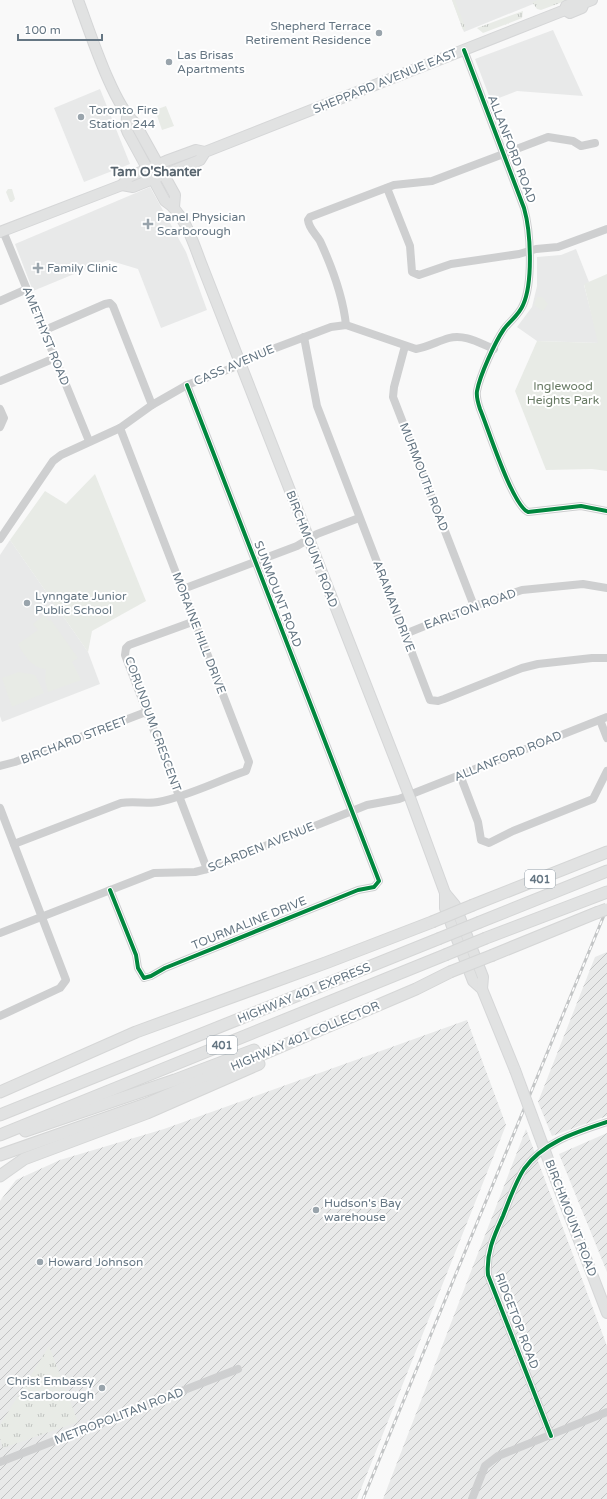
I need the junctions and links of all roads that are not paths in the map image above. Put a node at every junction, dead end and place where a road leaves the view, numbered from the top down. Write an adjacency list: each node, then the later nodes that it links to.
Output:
1 (78, 0): 4 (main road, BIRCHMOUNT ROAD)
2 (588, 2): 3 (main road, SHEPPARD AVENUE EAST)
3 (464, 50): 6 (main road, SHEPPARD AVENUE EAST); 7 (street, ALLANFORD ROAD)
4 (127, 117): 8 (main road, BIRCHMOUNT ROAD); 9 (main road, BIRCHMOUNT ROAD)
5 (595, 143): 7 (street)
6 (205, 152): 8 (main road, SHEPPARD AVENUE EAST); 10 (main road, SHEPPARD AVENUE EAST)
7 (503, 153): 13 (street); 17 (street, ALLANFORD ROAD)
8 (158, 165): 9 (main road, SHEPPARD AVENUE EAST); 10 (main road, BIRCHMOUNT ROAD)
9 (148, 170): 11 (main road, BIRCHMOUNT ROAD); 12 (main road, SHEPPARD AVENUE EAST)
10 (164, 175): 11 (main road, SHEPPARD AVENUE EAST); 14 (main road, BIRCHMOUNT ROAD)
11 (153, 179): 12 (main road, SHEPPARD AVENUE EAST); 14 (main road, BIRCHMOUNT ROAD)
12 (122, 185): 16 (main road, SHEPPARD AVENUE EAST)
13 (387, 188): 17 (street); 20 (street)
14 (174, 207): 26 (main road, BIRCHMOUNT ROAD)
15 (607, 229): 17 (street)
16 (2, 231): 18 (street, AMETHYST ROAD)
17 (529, 252): 24 (street, ALLANFORD ROAD)
18 (27, 289): 19 (street); 21 (street, AMETHYST ROAD)
19 (0, 301)
20 (346, 325): 22 (street, CASS AVENUE); 23 (street)
21 (44, 330): 25 (street, AMETHYST ROAD); 29 (street)
22 (304, 337): 26 (street, CASS AVENUE); 35 (street, ARAMAN DRIVE)
23 (405, 346): 24 (street); 41 (street, MURMOUTH ROAD)
24 (494, 349): 34 (street, ALLANFORD ROAD)
25 (56, 358): 27 (street); 33 (street, AMETHYST ROAD)
26 (240, 362): 28 (street, CASS AVENUE); 37 (main road, BIRCHMOUNT ROAD)
27 (0, 381)
28 (187, 385): 29 (street, CASS AVENUE); 38 (street, SUNMOUNT ROAD)
29 (152, 405): 32 (street, CASS AVENUE)
30 (0, 409): 31 (street)
31 (0, 427)
32 (120, 428): 33 (street, CASS AVENUE); 40 (street, MORAINE HILL DRIVE)
33 (89, 441): 36 (street, CASS AVENUE)
34 (607, 511)
35 (359, 518): 37 (street); 43 (street, ARAMAN DRIVE)
36 (0, 539)
37 (309, 539): 38 (street); 51 (main road, BIRCHMOUNT ROAD)
38 (255, 562): 40 (street); 54 (street, SUNMOUNT ROAD)
39 (607, 588): 41 (street, EARLTON ROAD)
40 (183, 589): 42 (street, MORAINE HILL DRIVE)
41 (474, 606): 43 (street, EARLTON ROAD)
42 (194, 621): 45 (street, CORUNDUM CRESCENT); 52 (street, MORAINE HILL DRIVE)
43 (405, 634): 44 (street, ARAMAN DRIVE)
44 (607, 658)
45 (146, 712): 48 (street, BIRCHARD STREET); 52 (street, CORUNDUM CRESCENT)
46 (604, 718): 47 (street); 50 (street, ALLANFORD ROAD)
47 (607, 738)
48 (0, 766)
49 (607, 771): 50 (street)
50 (460, 775): 51 (street, ALLANFORD ROAD)
51 (409, 795): 54 (street, SCARDEN AVENUE); 73 (main road, BIRCHMOUNT ROAD, bridge)
52 (179, 797): 55 (street); 57 (street, CORUNDUM CRESCENT)
53 (0, 808): 55 (street)
54 (352, 811): 57 (street, SCARDEN AVENUE); 59 (street, TOURMALINE DRIVE)
55 (14, 844): 62 (street)
56 (607, 852): 66 (highway, 401, bridge)
57 (207, 869): 59 (street, SCARDEN AVENUE)
58 (607, 871): 67 (highway, HIGHWAY 401 EXPRESS / 401, bridge)
59 (110, 890): 62 (street, SCARDEN AVENUE)
60 (607, 892): 69 (highway, HIGHWAY 401 EXPRESS / 401, bridge)
61 (607, 909): 64 (highway, HIGHWAY 401 COLLECTOR / 401, bridge)
62 (42, 916): 63 (street, SCARDEN AVENUE); 65 (street)
63 (0, 933)
64 (416, 989): 70 (highway); 71 (highway, HIGHWAY 401 COLLECTOR / 401); 72 (highway)
65 (0, 1016)
66 (0, 1092)
67 (0, 1115)
68 (607, 1122): 76 (street, RIDGETOP ROAD)
69 (0, 1135)
70 (0, 1139)
71 (0, 1155)
72 (0, 1176)
73 (607, 1313)
74 (238, 1369): 77 (street, METROPOLITAN ROAD)
75 (607, 1412): 76 (street)
76 (551, 1436): 78 (street)
77 (0, 1462)
78 (472, 1499)

